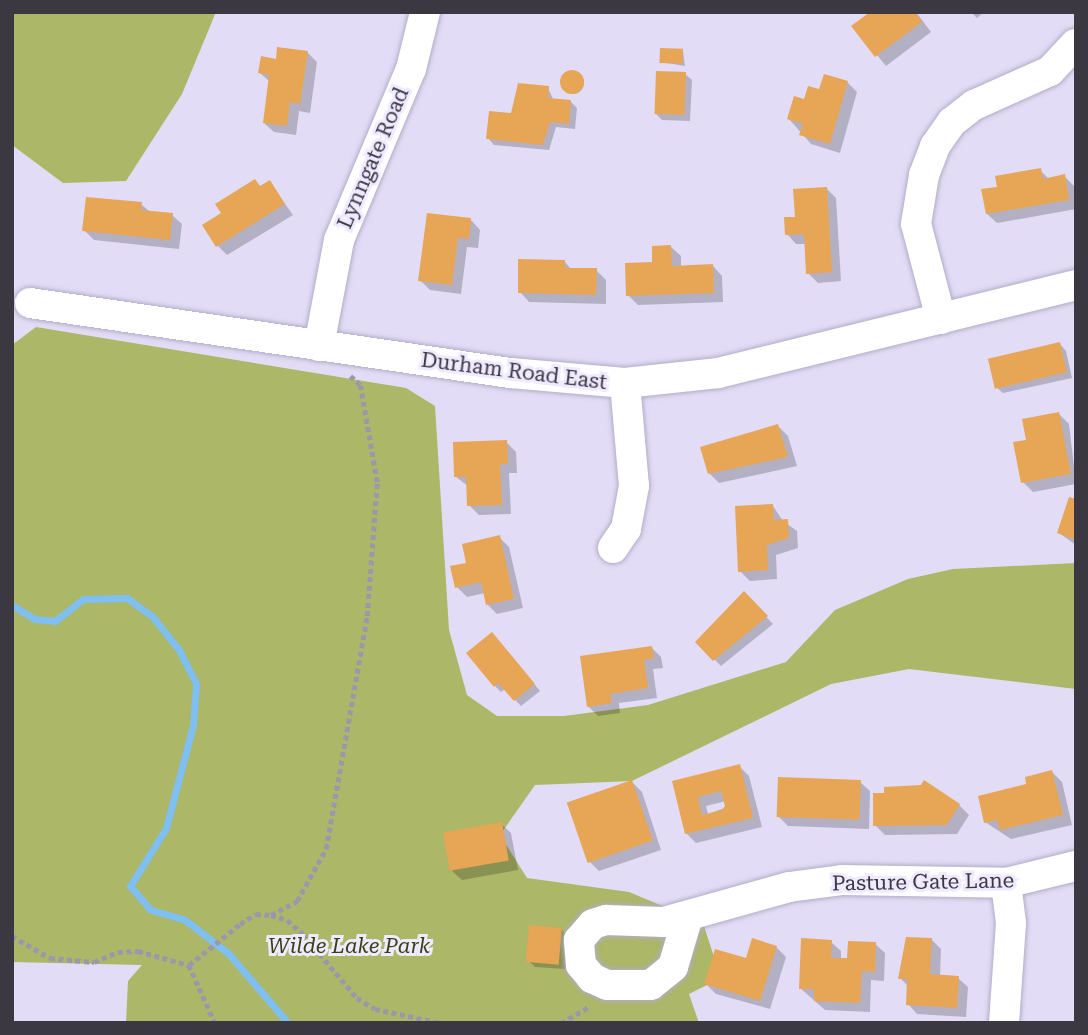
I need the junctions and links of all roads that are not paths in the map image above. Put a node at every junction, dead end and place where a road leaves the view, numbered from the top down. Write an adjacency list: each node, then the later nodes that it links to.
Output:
1 (425, 12): 6 (street, Lynngate Road)
2 (1075, 44): 5 (street)
3 (1076, 285): 5 (street, Durham Road East)
4 (30, 303): 6 (street, Durham Road East)
5 (941, 319): 7 (street, Durham Road East)
6 (319, 346): 7 (street, Durham Road East)
7 (625, 383): 8 (street)
8 (613, 548)
9 (1076, 866): 10 (street, Pasture Gate Lane)
10 (1006, 883): 11 (street, Pasture Gate Lane); 12 (street)
11 (688, 916)
12 (1004, 1023)

